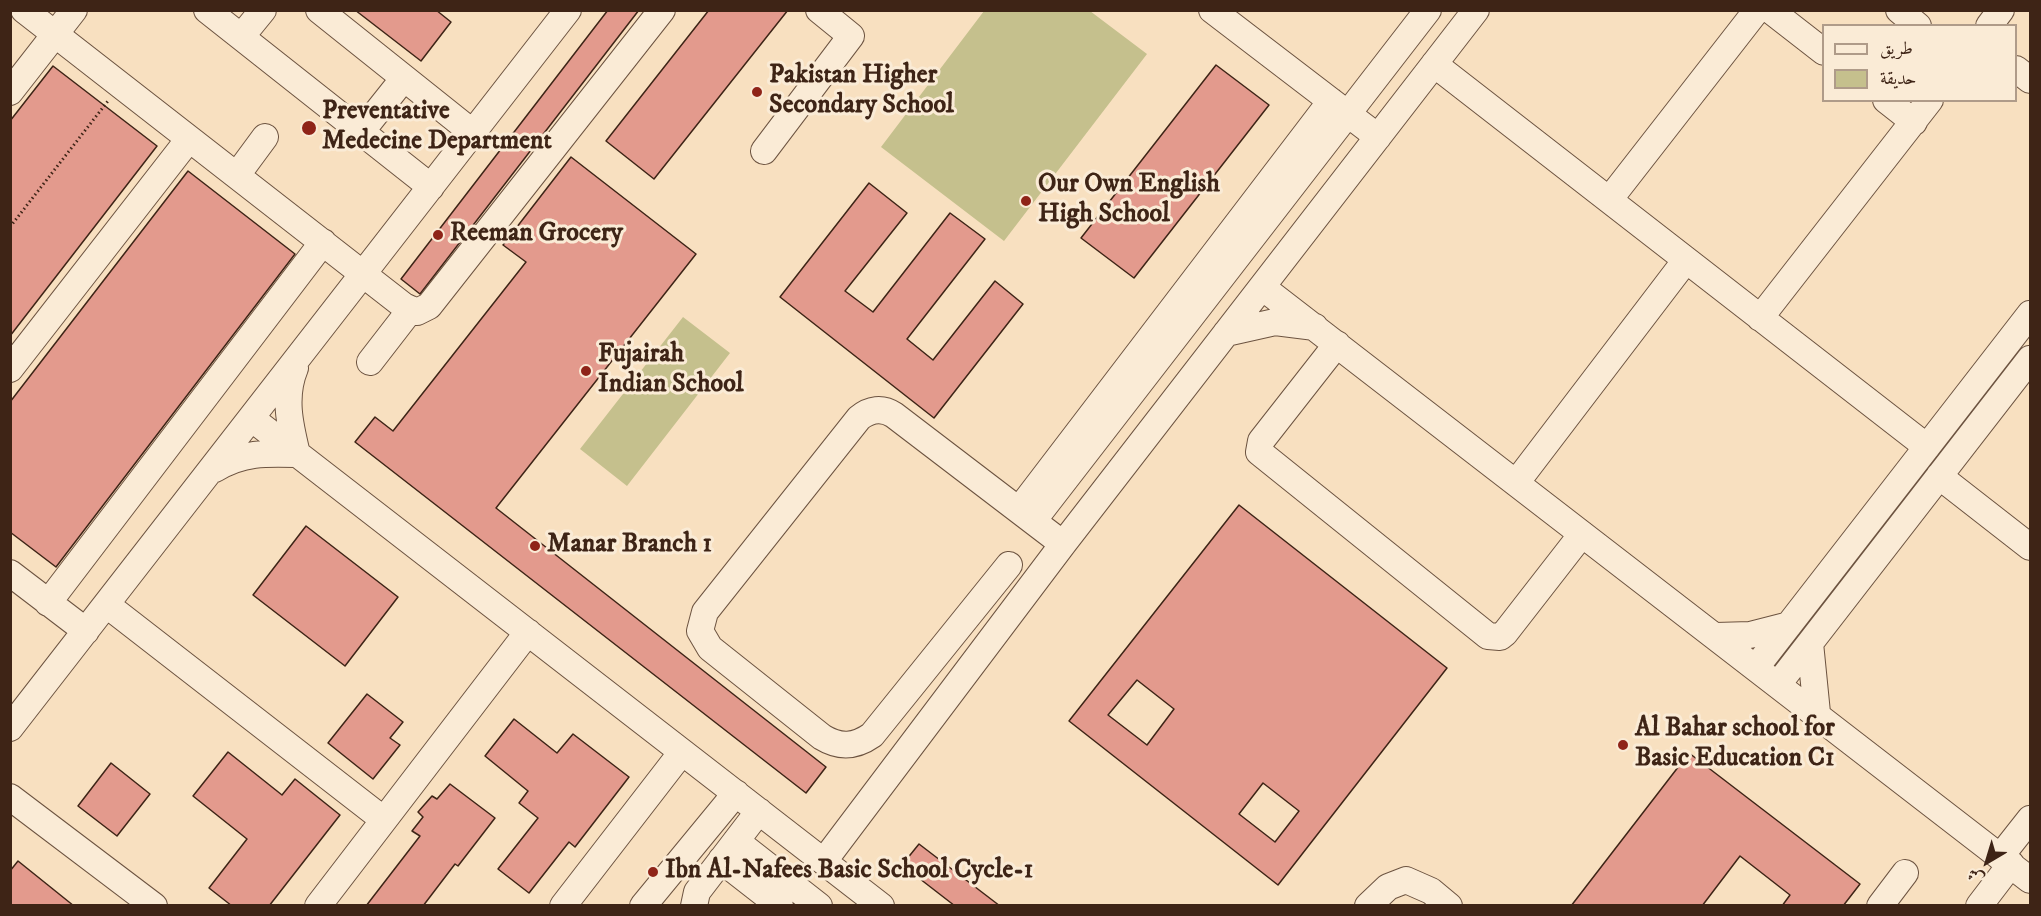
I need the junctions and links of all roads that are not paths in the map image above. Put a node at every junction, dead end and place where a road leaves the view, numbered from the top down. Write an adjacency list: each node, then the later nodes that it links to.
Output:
1 (24, 10): 18 (street)
2 (74, 10): 18 (street)
3 (207, 10): 19 (street)
4 (263, 10): 19 (street)
5 (319, 10): 23 (street)
6 (568, 10): 31 (street)
7 (662, 10): 44 (street)
8 (819, 10): 35 (street)
9 (1212, 10): 28 (street)
10 (1476, 10): 21 (street)
11 (1757, 10): 38 (street)
12 (1770, 10): 20 (street)
13 (1899, 10): 16 (street)
14 (2001, 10): 17 (street)
15 (1421, 20): 21 (street); 28 (street)
16 (1916, 24)
17 (1990, 24)
18 (55, 35): 25 (street); 34 (street)
19 (241, 37): 30 (street)
20 (1822, 50)
21 (1439, 58): 33 (street); 38 (street)
22 (2017, 70): 24 (street)
23 (404, 78): 30 (street); 31 (street)
24 (2031, 80)
25 (10, 92)
26 (1889, 102): 29 (street)
27 (1929, 102): 29 (street)
28 (1340, 107): 33 (street); 54 (street)
29 (1914, 122): 46 (street)
30 (361, 132): 37 (street)
31 (473, 133): 37 (street)
32 (265, 136): 36 (street)
33 (1378, 137): 39 (street)
34 (189, 139): 36 (street); 53 (street)
35 (764, 151)
36 (237, 175): 40 (street)
37 (431, 187): 42 (street)
38 (1609, 200): 41 (street)
39 (1298, 241): 43 (street); 47 (street)
40 (323, 242): 42 (street); 68 (street)
41 (1686, 260): 46 (street); 61 (street)
42 (364, 274): 44 (street); 50 (street)
43 (1262, 287): 47 (street); 48 (street)
44 (411, 309): 52 (street)
45 (2031, 314): 57 (street)
46 (1760, 318): 57 (street)
47 (1315, 327): 48 (street); 49 (street)
48 (1226, 333): 55 (street)
49 (1337, 344): 61 (street); 63 (street)
50 (301, 354): 56 (street); 58 (street)
51 (2031, 359): 60 (street)
52 (370, 362)
53 (10, 369)
54 (1133, 376): 55 (street); 62 (street)
55 (1171, 405): 64 (street)
56 (251, 418): 58 (street); 59 (street)
57 (1928, 447): 70 (street)
58 (297, 454): 59 (street); 72 (street)
59 (210, 472): 69 (street)
60 (1940, 476): 65 (street); 74 (street)
61 (1515, 483): 63 (street)
62 (1026, 515): 64 (street); 78 (street)
63 (1582, 534): 73 (street)
64 (1063, 544): 80 (street)
65 (2031, 547)
66 (1009, 565): 78 (street)
67 (10, 573): 68 (street)
68 (48, 603): 71 (street)
69 (107, 605): 71 (street); 86 (street)
70 (1789, 626): 73 (street); 75 (street)
71 (86, 631): 79 (street)
72 (528, 632): 81 (street); 86 (street)
73 (1716, 636): 75 (street)
74 (1810, 643): 76 (street); 77 (street)
75 (1757, 666): 76 (street)
76 (1779, 683): 77 (street)
77 (1816, 713): 88 (street)
78 (881, 724): 80 (street)
79 (10, 728)
80 (909, 749): 89 (street)
81 (682, 752): 82 (street); 95 (street)
82 (736, 793): 84 (street); 96 (street)
83 (10, 797): 93 (street)
84 (759, 811): 87 (street); 89 (street)
85 (2031, 819): 88 (street)
86 (384, 820): 94 (street)
87 (729, 851): 97 (street); 98 (street); 99 (street)
88 (2005, 860): 91 (street); 103 (street)
89 (824, 861): 92 (street)
90 (1905, 873): 102 (street)
91 (2031, 879)
92 (876, 904)
93 (154, 906)
94 (318, 906)
95 (563, 906)
96 (643, 906)
97 (694, 906)
98 (780, 906)
99 (819, 906)
100 (1368, 906): 101 (street)
101 (1449, 906)
102 (1880, 906)
103 (1979, 906)

